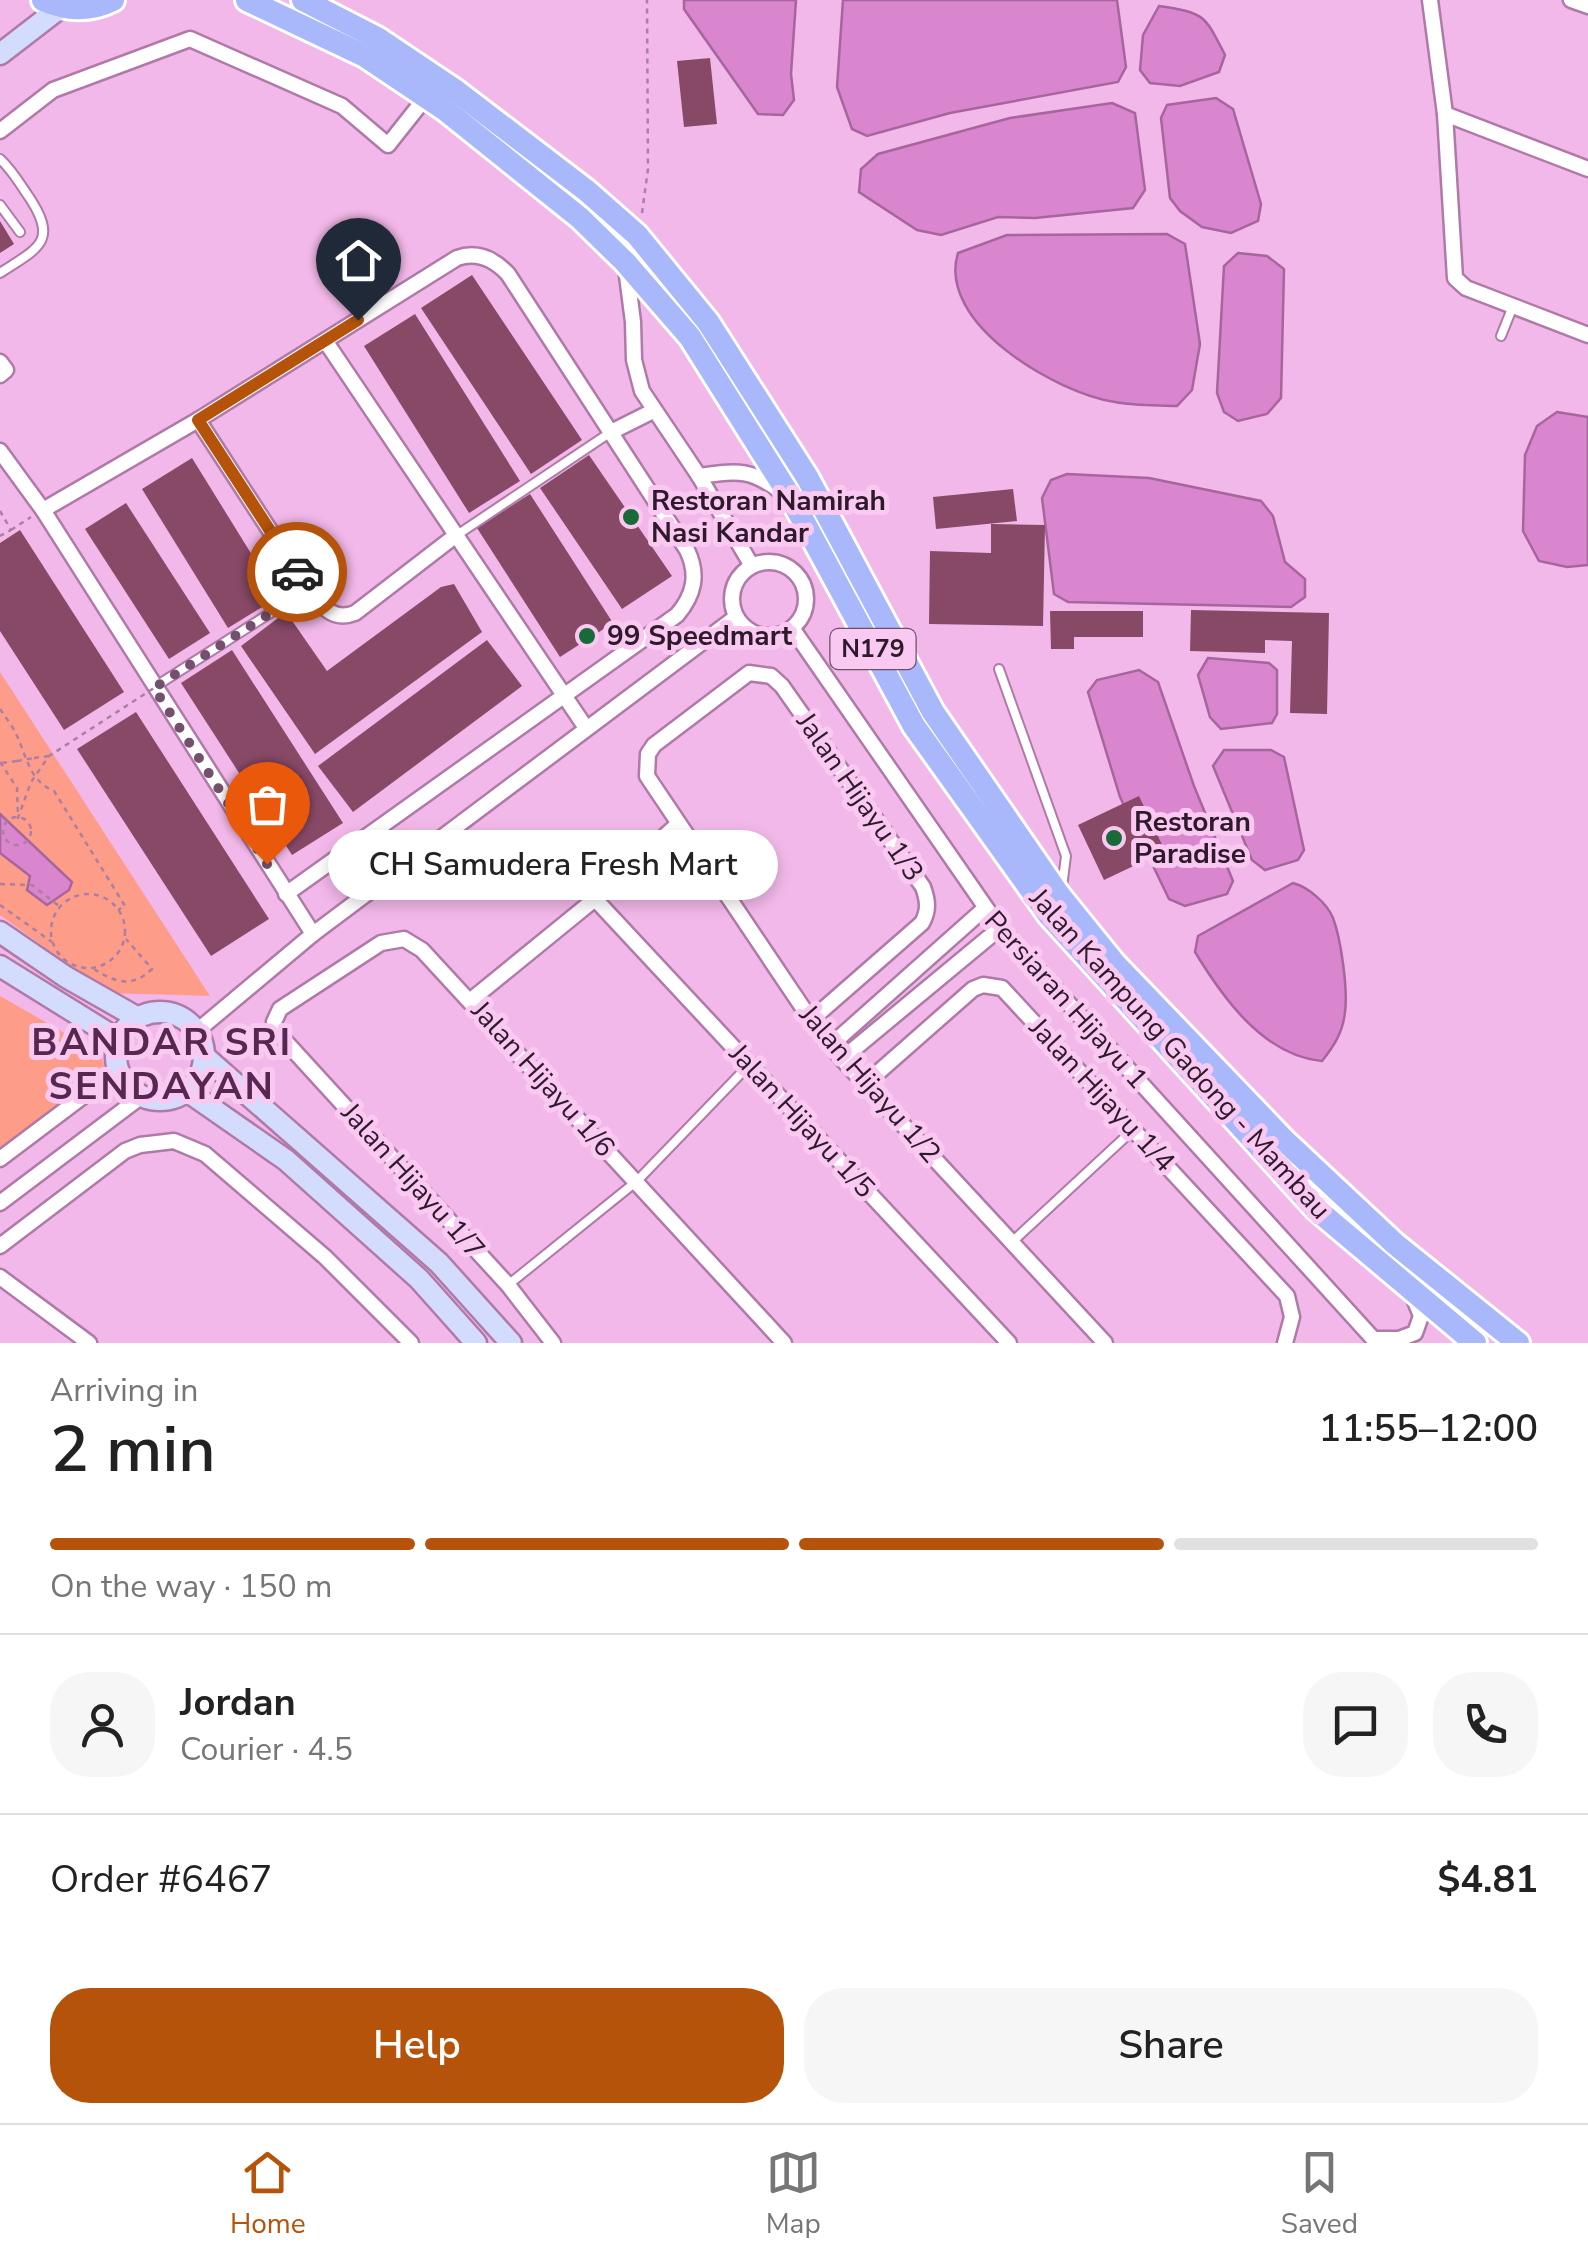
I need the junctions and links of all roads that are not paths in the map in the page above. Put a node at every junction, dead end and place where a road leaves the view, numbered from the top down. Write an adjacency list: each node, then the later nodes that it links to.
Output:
1 (113, 0): 6 (main road)
2 (246, 0): 9 (main road, Jalan Kampung Gadong - Mambau / N179)
3 (303, 0): 43 (main road, Jalan Kampung Gadong - Mambau / N179)
4 (1430, 0): 10 (street)
5 (1571, 0): 7 (street)
6 (52, 4): 8 (street)
7 (1588, 6)
8 (0, 54)
9 (426, 97): 11 (street); 16 (main road, Jalan Kampung Gadong - Mambau / N179)
10 (1445, 114): 13 (street); 18 (street)
11 (0, 131)
12 (0, 160): 17 (lane)
13 (1588, 170)
14 (0, 205): 15 (lane)
15 (20, 232)
16 (625, 262): 24 (street); 29 (main road, Jalan Kampung Gadong - Mambau / N179)
17 (0, 274)
18 (1513, 306): 19 (street); 20 (lane)
19 (1588, 335)
20 (1501, 336)
21 (326, 342): 25 (street); 26 (street); 31 (street)
22 (0, 362): 23 (street)
23 (0, 375)
24 (654, 411): 26 (street); 28 (street)
25 (198, 420): 30 (street); 33 (street)
26 (611, 432): 31 (lane); 38 (street)
27 (0, 451): 30 (street)
28 (699, 476): 29 (street); 32 (street)
29 (791, 498): 72 (main road, Jalan Kampung Gadong - Mambau / N179)
30 (43, 510): 37 (street)
31 (455, 536): 33 (street); 38 (street)
32 (752, 566): 34 (street); 35 (street)
33 (308, 589): 37 (lane)
34 (736, 617): 35 (street); 40 (street)
35 (792, 628): 45 (street, Persiaran Hijayu 1)
36 (999, 669): 43 (lane)
37 (154, 688): 42 (street)
38 (562, 695): 40 (street); 42 (street)
39 (698, 710): 41 (street, Jalan Hijayu 1/2); 52 (street, Jalan Hijayu 1/3)
40 (586, 728): 48 (street)
41 (676, 825): 44 (street); 52 (street, Jalan Hijayu 1/2)
42 (286, 894): 48 (street)
43 (1059, 894): 84 (main road, Jalan Kampung Gadong - Mambau / N179)
44 (595, 899): 50 (street); 59 (street, Jalan Hijayu 1/5)
45 (984, 909): 46 (street, Persiaran Hijayu 1); 56 (street)
46 (1000, 928): 58 (street); 73 (street, Persiaran Hijayu 1)
47 (0, 932): 51 (street)
48 (313, 934): 54 (street)
49 (0, 966): 55 (street)
50 (472, 1000): 53 (street, Jalan Hijayu 1/6); 66 (street, Jalan Hijayu 1/6)
51 (138, 1018): 54 (street); 55 (street)
52 (811, 1020): 56 (street, Jalan Hijayu 1/2)
53 (274, 1022): 71 (street, Jalan Hijayu 1/7)
54 (197, 1031): 57 (street)
55 (119, 1040): 60 (street)
56 (831, 1045): 58 (street, Jalan Hijayu 1/2)
57 (204, 1056): 62 (street); 77 (street)
58 (842, 1059): 61 (street, Jalan Hijayu 1/2)
59 (749, 1065): 66 (lane); 80 (street, Jalan Hijayu 1/5)
60 (118, 1070): 63 (street); 65 (street)
61 (864, 1084): 64 (street, Jalan Hijayu 1/4); 68 (street, Jalan Hijayu 1/2)
62 (187, 1092): 63 (street); 76 (street)
63 (142, 1096): 67 (street)
64 (1134, 1129): 68 (lane); 82 (street, Jalan Hijayu 1/4)
65 (0, 1159)
66 (637, 1181): 71 (lane); 79 (street, Jalan Hijayu 1/6)
67 (0, 1203)
68 (1012, 1242): 81 (street, Jalan Hijayu 1/2)
69 (0, 1246): 75 (street)
70 (0, 1276): 74 (street)
71 (508, 1285): 78 (street, Jalan Hijayu 1/7)
72 (1409, 1290): 73 (street); 83 (main road, Jalan Kampung Gadong - Mambau / N179)
73 (1375, 1341)
74 (89, 1343)
75 (411, 1343)
76 (476, 1343)
77 (511, 1343)
78 (553, 1343)
79 (784, 1343)
80 (1010, 1343)
81 (1105, 1343)
82 (1285, 1343)
83 (1476, 1343)
84 (1518, 1343)

